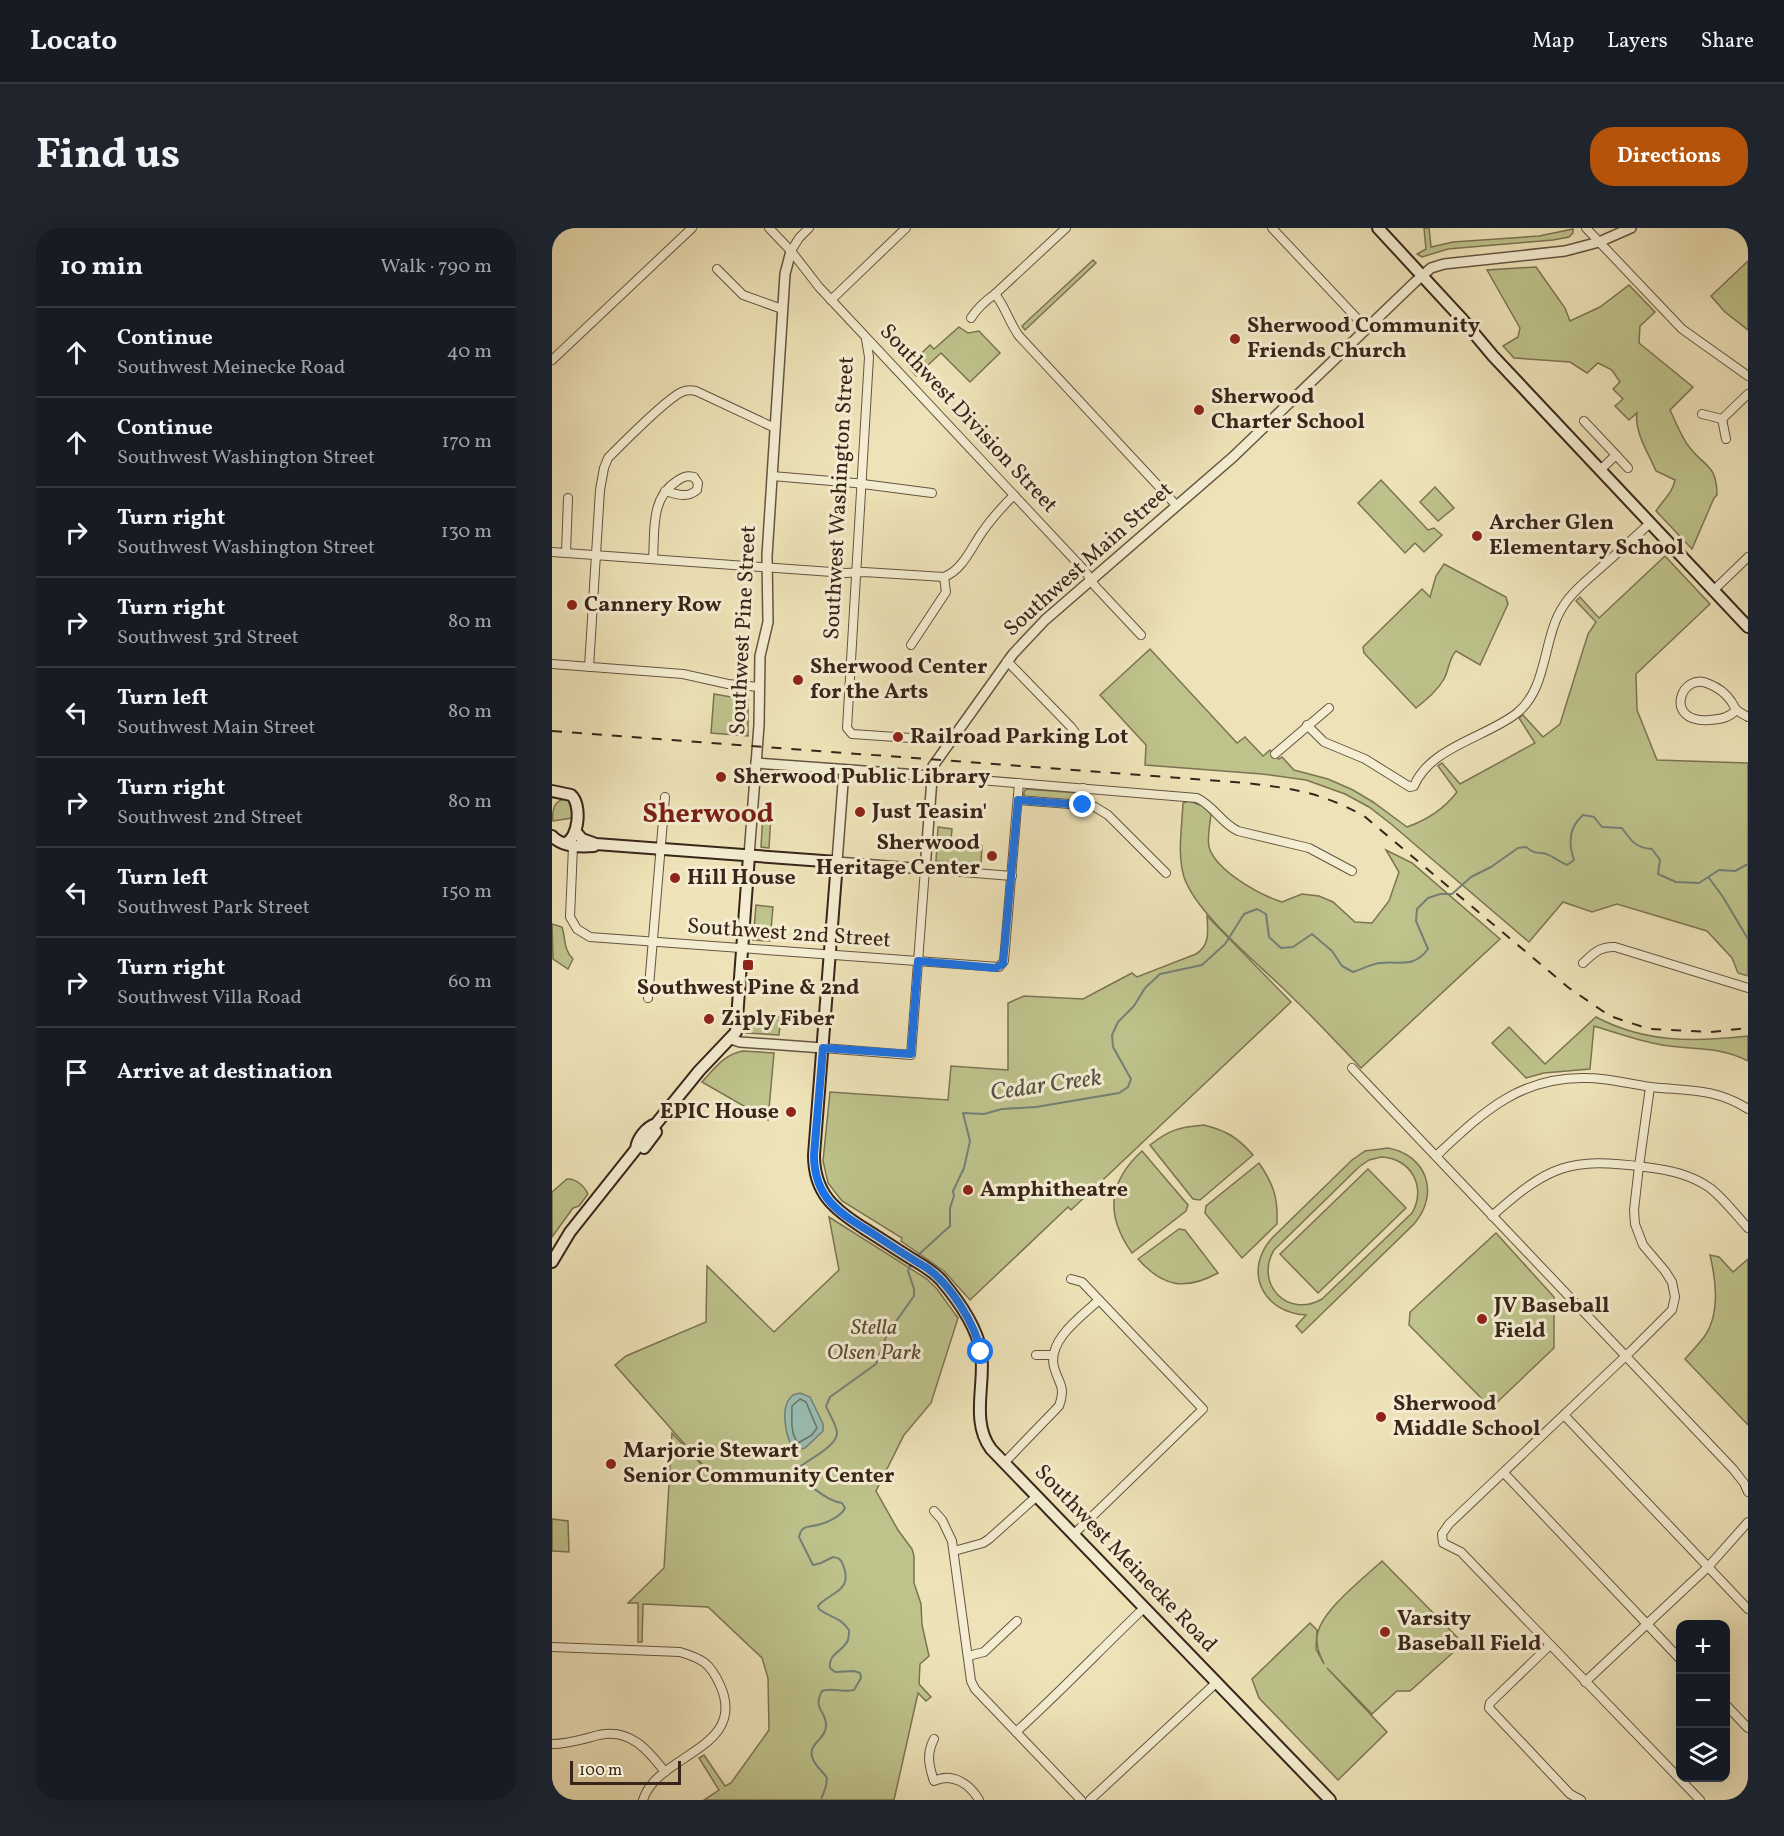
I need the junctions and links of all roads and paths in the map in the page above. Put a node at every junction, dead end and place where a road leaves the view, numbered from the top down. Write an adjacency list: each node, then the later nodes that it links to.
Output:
1 (692, 228): 20 (street)
2 (769, 228): 11 (street, Southwest Division Street)
3 (810, 228): 11 (street, Southwest Pine Street)
4 (906, 228): 15 (street)
5 (1066, 228): 14 (street)
6 (1272, 228): 18 (street)
7 (1378, 228): 13 (main road)
8 (1586, 228): 10 (street)
9 (1631, 228): 10 (street, Southwest Main Street)
10 (1599, 242): 13 (street, Southwest Main Street); 21 (street)
11 (791, 251): 15 (street, Southwest Division Street); 16 (street, Southwest Pine Street)
12 (717, 269): 16 (street)
13 (1422, 275): 18 (street, Southwest Main Street); 30 (main road)
14 (995, 294): 17 (street); 37 (street)
15 (831, 300): 19 (street, Southwest Division Street)
16 (782, 309): 26 (street, Southwest Pine Street)
17 (971, 318)
18 (1366, 328): 37 (street, Southwest Main Street)
19 (866, 337): 32 (street, Southwest Washington Street); 35 (street, Southwest Division Street)
20 (552, 360)
21 (1748, 376)
22 (1748, 394): 24 (street)
23 (1701, 414): 24 (street)
24 (1722, 419): 27 (street)
25 (1584, 421): 28 (street)
26 (775, 428): 31 (street, Southwest Pine Street); 41 (street)
27 (1726, 439)
28 (1616, 455): 29 (street); 30 (street)
29 (1628, 468)
30 (1600, 470): 38 (main road)
31 (772, 476): 32 (street); 44 (street, Southwest Pine Street)
32 (861, 484): 34 (street); 45 (street, Southwest Washington Street)
33 (665, 491): 43 (street)
34 (932, 493)
35 (1014, 495): 46 (street); 47 (street, Southwest Division Street)
36 (568, 498): 40 (street)
37 (1177, 506): 47 (street, Southwest Main Street)
38 (1650, 523): 48 (main road); 59 (street)
39 (552, 552): 40 (street)
40 (566, 553): 41 (street)
41 (596, 555): 43 (street); 54 (street)
42 (1748, 557): 48 (street)
43 (653, 559): 44 (street)
44 (768, 567): 45 (street); 55 (street, Southwest Pine Street)
45 (855, 572): 46 (street); 61 (street, Southwest Washington Street)
46 (944, 577): 51 (street)
47 (1091, 580): 50 (street, Southwest Division Street); 52 (street, Southwest Main Street)
48 (1714, 590): 49 (main road)
49 (1748, 627)
50 (1141, 635)
51 (911, 645)
52 (1007, 661): 60 (street); 61 (street, Southwest Main Street)
53 (552, 664): 54 (street)
54 (589, 667): 55 (street)
55 (759, 687): 63 (street, Southwest Pine Street)
56 (1329, 708): 59 (street)
57 (1736, 710): 57 (street); 58 (street)
58 (1748, 717)
59 (1307, 725): 62 (street)
60 (1080, 739)
61 (947, 746): 65 (street, Southwest Main Street)
62 (1275, 754)
63 (756, 763): 64 (street); 78 (street, Southwest Pine Street)
64 (844, 770): 65 (street); 79 (street)
65 (932, 776): 66 (street); 80 (street, Southwest Main Street)
66 (1019, 783): 67 (street); 70 (street)
67 (1083, 788): 72 (street); 81 (street)
68 (557, 792): 71 (main road); 73 (main road)
69 (665, 797): 77 (street)
70 (1018, 800): 72 (street); 83 (street)
71 (552, 801)
72 (1083, 805): 82 (street)
73 (576, 832): 75 (main road); 76 (main road)
74 (552, 836): 75 (main road)
75 (569, 844): 76 (main road); 84 (street, Southwest 2nd Street)
76 (596, 844): 77 (main road)
77 (662, 849): 78 (main road); 84 (street)
78 (749, 856): 79 (main road); 85 (main road, Southwest Pine Street)
79 (837, 862): 80 (street); 86 (main road)
80 (925, 869): 83 (street); 87 (street, Southwest Main Street)
81 (1352, 871)
82 (1166, 873)
83 (1012, 876): 87 (street, Southwest 2nd Street)
84 (654, 942): 85 (street, Southwest 2nd Street); 90 (street)
85 (742, 948): 86 (street, Southwest 2nd Street); 91 (main road, Southwest Pine Street)
86 (830, 955): 87 (street, Southwest 2nd Street); 92 (main road)
87 (918, 961): 92 (street, Southwest Main Street)
88 (1583, 963): 89 (street)
89 (1748, 988)
90 (648, 998)
91 (731, 1039): 92 (street); 100 (main road)
92 (823, 1048): 107 (main road, Southwest Meinecke Road)
93 (1352, 1068): 96 (street)
94 (1650, 1087): 95 (street); 96 (street); 97 (street)
95 (1748, 1109)
96 (1436, 1156): 98 (street)
97 (1639, 1166): 98 (street); 99 (street); 105 (street)
98 (1492, 1216): 105 (street)
99 (1748, 1228)
100 (552, 1262)
101 (1071, 1279): 102 (street)
102 (1099, 1300): 104 (street); 113 (street)
103 (1036, 1355): 104 (street)
104 (1052, 1355): 107 (street)
105 (1626, 1357): 106 (street); 109 (street)
106 (1564, 1415): 108 (street); 115 (street)
107 (1004, 1463): 110 (main road, Southwest Meinecke Road)
108 (1504, 1473): 119 (street); 120 (street)
109 (1748, 1492)
110 (1038, 1496): 113 (main road, Southwest Meinecke Road); 114 (street)
111 (934, 1511): 114 (street)
112 (1748, 1522): 115 (street)
113 (1074, 1534): 116 (main road, Southwest Meinecke Road)
114 (954, 1551): 123 (street)
115 (1708, 1567): 117 (street); 119 (street)
116 (1144, 1608): 124 (main road, Southwest Meinecke Road); 128 (street)
117 (1748, 1609)
118 (1017, 1621): 123 (street)
119 (1647, 1625): 122 (street); 125 (street)
120 (1550, 1646): 125 (street); 132 (street)
121 (552, 1647): 131 (street)
122 (1676, 1655)
123 (968, 1656): 128 (street)
124 (1217, 1682): 136 (street); 137 (main road, Southwest Meinecke Road)
125 (1585, 1682): 139 (street)
126 (1730, 1710): 127 (street)
127 (1748, 1728)
128 (1016, 1732): 135 (street)
129 (934, 1739): 134 (street)
130 (552, 1744): 131 (street)
131 (665, 1772): 133 (street)
132 (1567, 1797): 138 (street)
133 (642, 1800)
134 (979, 1800)
135 (1081, 1800)
136 (1090, 1800)
137 (1330, 1800)
138 (1581, 1800)
139 (1700, 1800)

